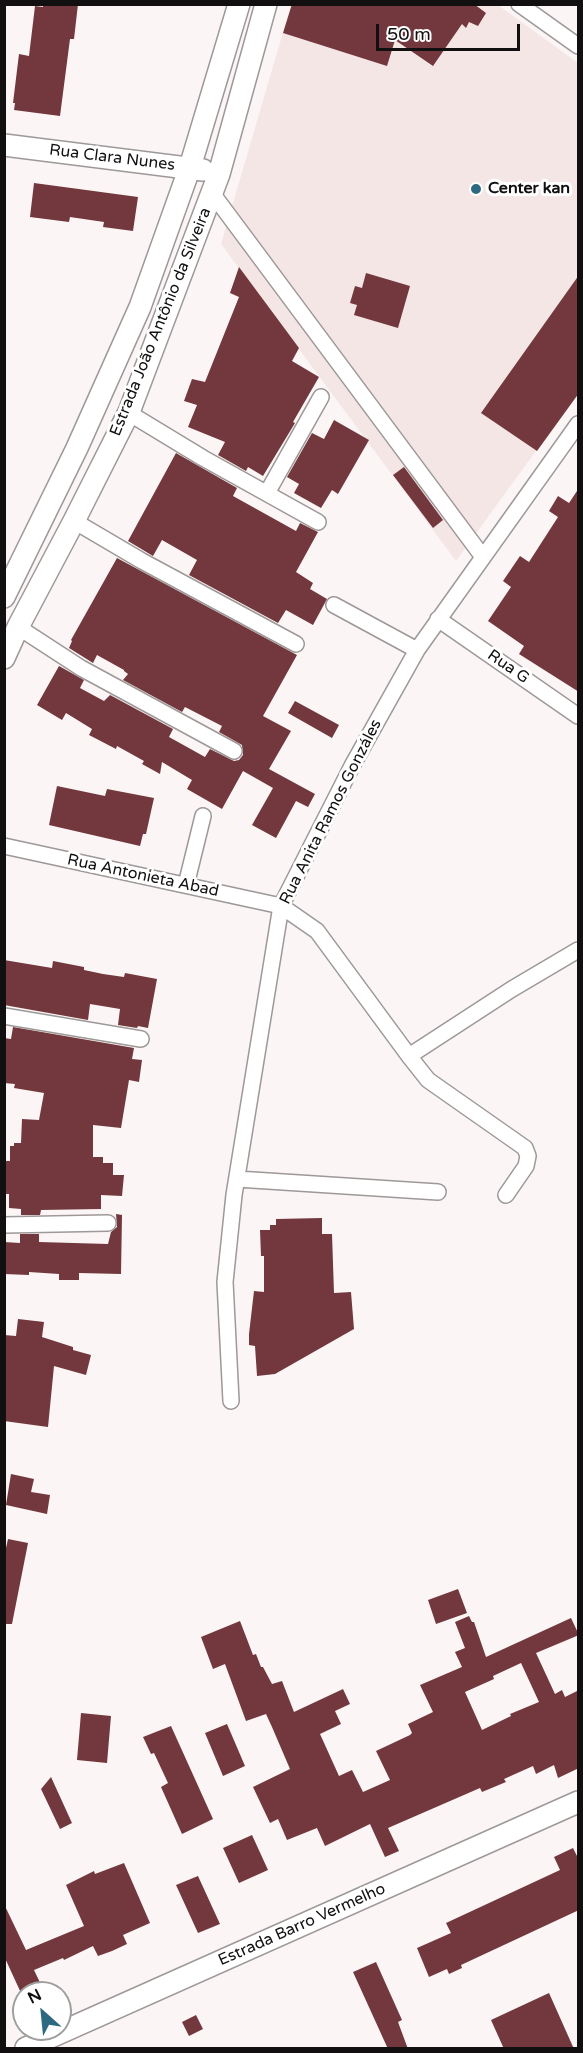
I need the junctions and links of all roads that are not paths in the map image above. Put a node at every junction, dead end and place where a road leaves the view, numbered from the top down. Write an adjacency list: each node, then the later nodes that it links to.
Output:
1 (239, 4): 6 (main road, Estrada João Antônio da Silveira)
2 (266, 4): 7 (main road, Estrada João Antônio da Silveira)
3 (519, 4): 4 (street)
4 (579, 46)
5 (4, 145): 6 (main road, Rua Clara Nunes)
6 (190, 167): 7 (main road, Rua Clara Nunes); 15 (main road, Estrada João Antônio da Silveira)
7 (215, 183): 9 (main road, Estrada João Antônio da Silveira); 14 (street)
8 (321, 398): 11 (street)
9 (129, 412): 11 (street); 12 (main road, Estrada João Antônio da Silveira)
10 (579, 424): 14 (street, Rua Anita Ramos Gonzáles)
11 (267, 494): 13 (street)
12 (75, 521): 18 (main road, Estrada João Antônio da Silveira); 19 (street)
13 (318, 522)
14 (483, 557): 17 (street, Rua Anita Ramos Gonzáles)
15 (4, 597)
16 (334, 605): 20 (street)
17 (438, 619): 20 (street, Rua Anita Ramos Gonzáles); 22 (street, Rua G)
18 (18, 627): 21 (main road, Estrada João Antônio da Silveira); 23 (street)
19 (296, 644)
20 (417, 650): 27 (street, Rua Anita Ramos Gonzáles)
21 (4, 658)
22 (579, 716)
23 (234, 751)
24 (203, 816): 26 (street)
25 (4, 846): 26 (street, Rua Antonieta Abad)
26 (186, 885): 27 (street, Rua Antonieta Abad)
27 (281, 906): 31 (street); 32 (street, Rua Anita Ramos Gonzáles)
28 (579, 950): 31 (street)
29 (4, 1016): 30 (street)
30 (141, 1039)
31 (409, 1056): 34 (street)
32 (237, 1179): 33 (street); 37 (street, Rua Anita Ramos Gonzáles)
33 (438, 1192)
34 (506, 1195)
35 (108, 1223): 36 (street)
36 (4, 1225)
37 (231, 1401)
38 (579, 1802): 39 (main road, Estrada Barro Vermelho)
39 (26, 2049)

